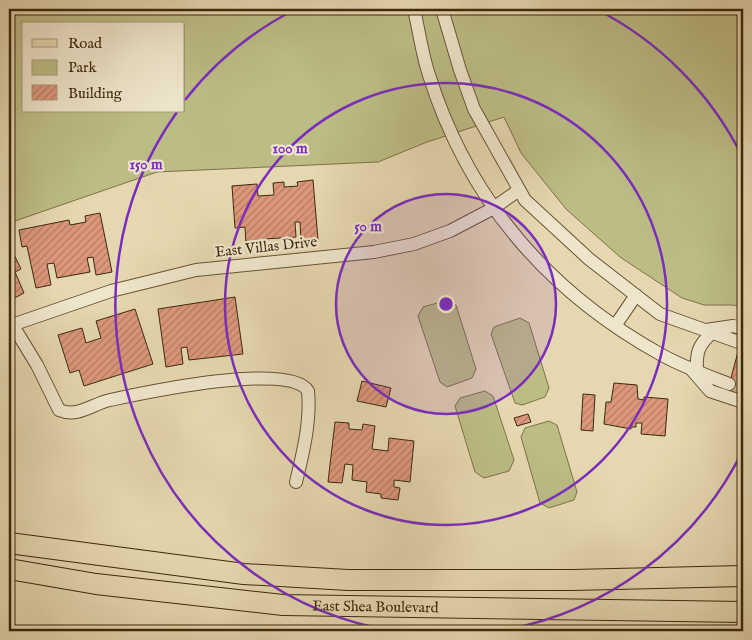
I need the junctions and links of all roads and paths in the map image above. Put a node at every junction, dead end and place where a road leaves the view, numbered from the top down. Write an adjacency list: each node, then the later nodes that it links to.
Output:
1 (414, 9): 4 (street)
2 (442, 9): 3 (street)
3 (519, 190): 4 (street, East Villas Drive); 5 (street)
4 (492, 209): 6 (street, East Villas Drive); 7 (street)
5 (636, 295): 7 (street); 9 (street)
6 (11, 325): 14 (street)
7 (615, 326): 11 (street)
8 (743, 328): 9 (street)
9 (708, 332): 10 (street); 11 (street)
10 (741, 343)
11 (693, 369): 12 (street); 13 (street)
12 (729, 384)
13 (743, 402)
14 (296, 482)
15 (9, 543): 17 (main road, East Shea Boulevard)
16 (9, 570): 18 (main road, East Shea Boulevard)
17 (743, 576)
18 (743, 612)

